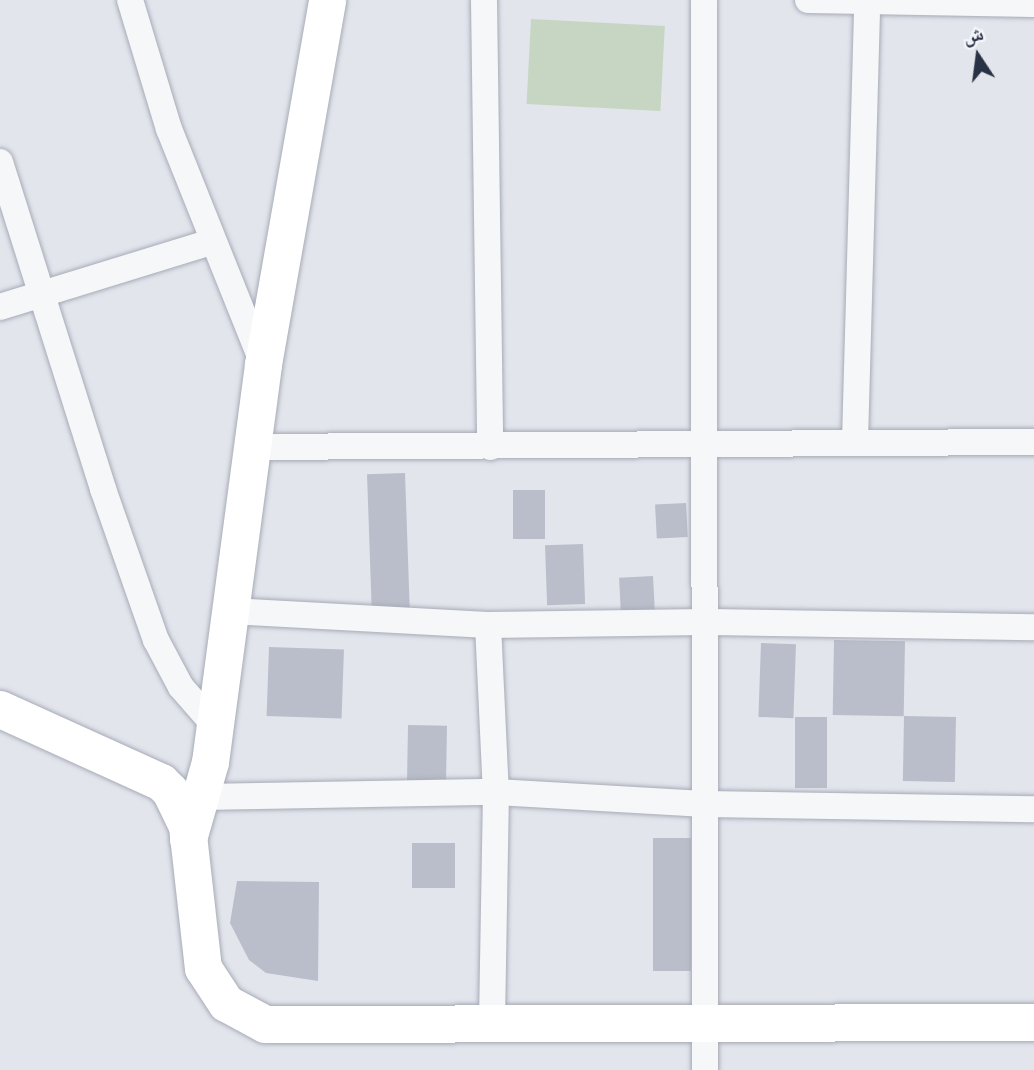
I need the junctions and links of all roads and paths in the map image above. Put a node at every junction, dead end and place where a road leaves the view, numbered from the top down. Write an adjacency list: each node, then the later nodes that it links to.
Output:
1 (130, 0): 9 (street)
2 (327, 0): 12 (street)
3 (484, 0): 17 (street)
4 (704, 0): 13 (street)
5 (808, 0): 6 (street)
6 (867, 1): 7 (street); 14 (street)
7 (1034, 4)
8 (0, 162): 10 (street)
9 (211, 242): 10 (street); 12 (street)
10 (41, 295): 11 (street); 23 (street)
11 (0, 307)
12 (262, 364): 16 (street)
13 (705, 441): 14 (street); 17 (street); 19 (street)
14 (855, 441): 15 (street)
15 (1034, 442)
16 (251, 447): 17 (street); 18 (street)
17 (490, 447)
18 (230, 611): 20 (street); 23 (street)
19 (705, 622): 20 (street); 21 (street); 26 (street)
20 (488, 625): 24 (street)
21 (1034, 627)
22 (0, 709): 28 (street)
23 (216, 727): 25 (street)
24 (496, 792): 25 (street); 26 (street); 31 (street)
25 (202, 797): 28 (street)
26 (705, 804): 27 (street); 30 (street)
27 (1034, 809)
28 (188, 839): 31 (street)
29 (1034, 1022): 30 (street)
30 (705, 1024): 31 (street); 32 (street)
31 (492, 1025)
32 (705, 1070)

